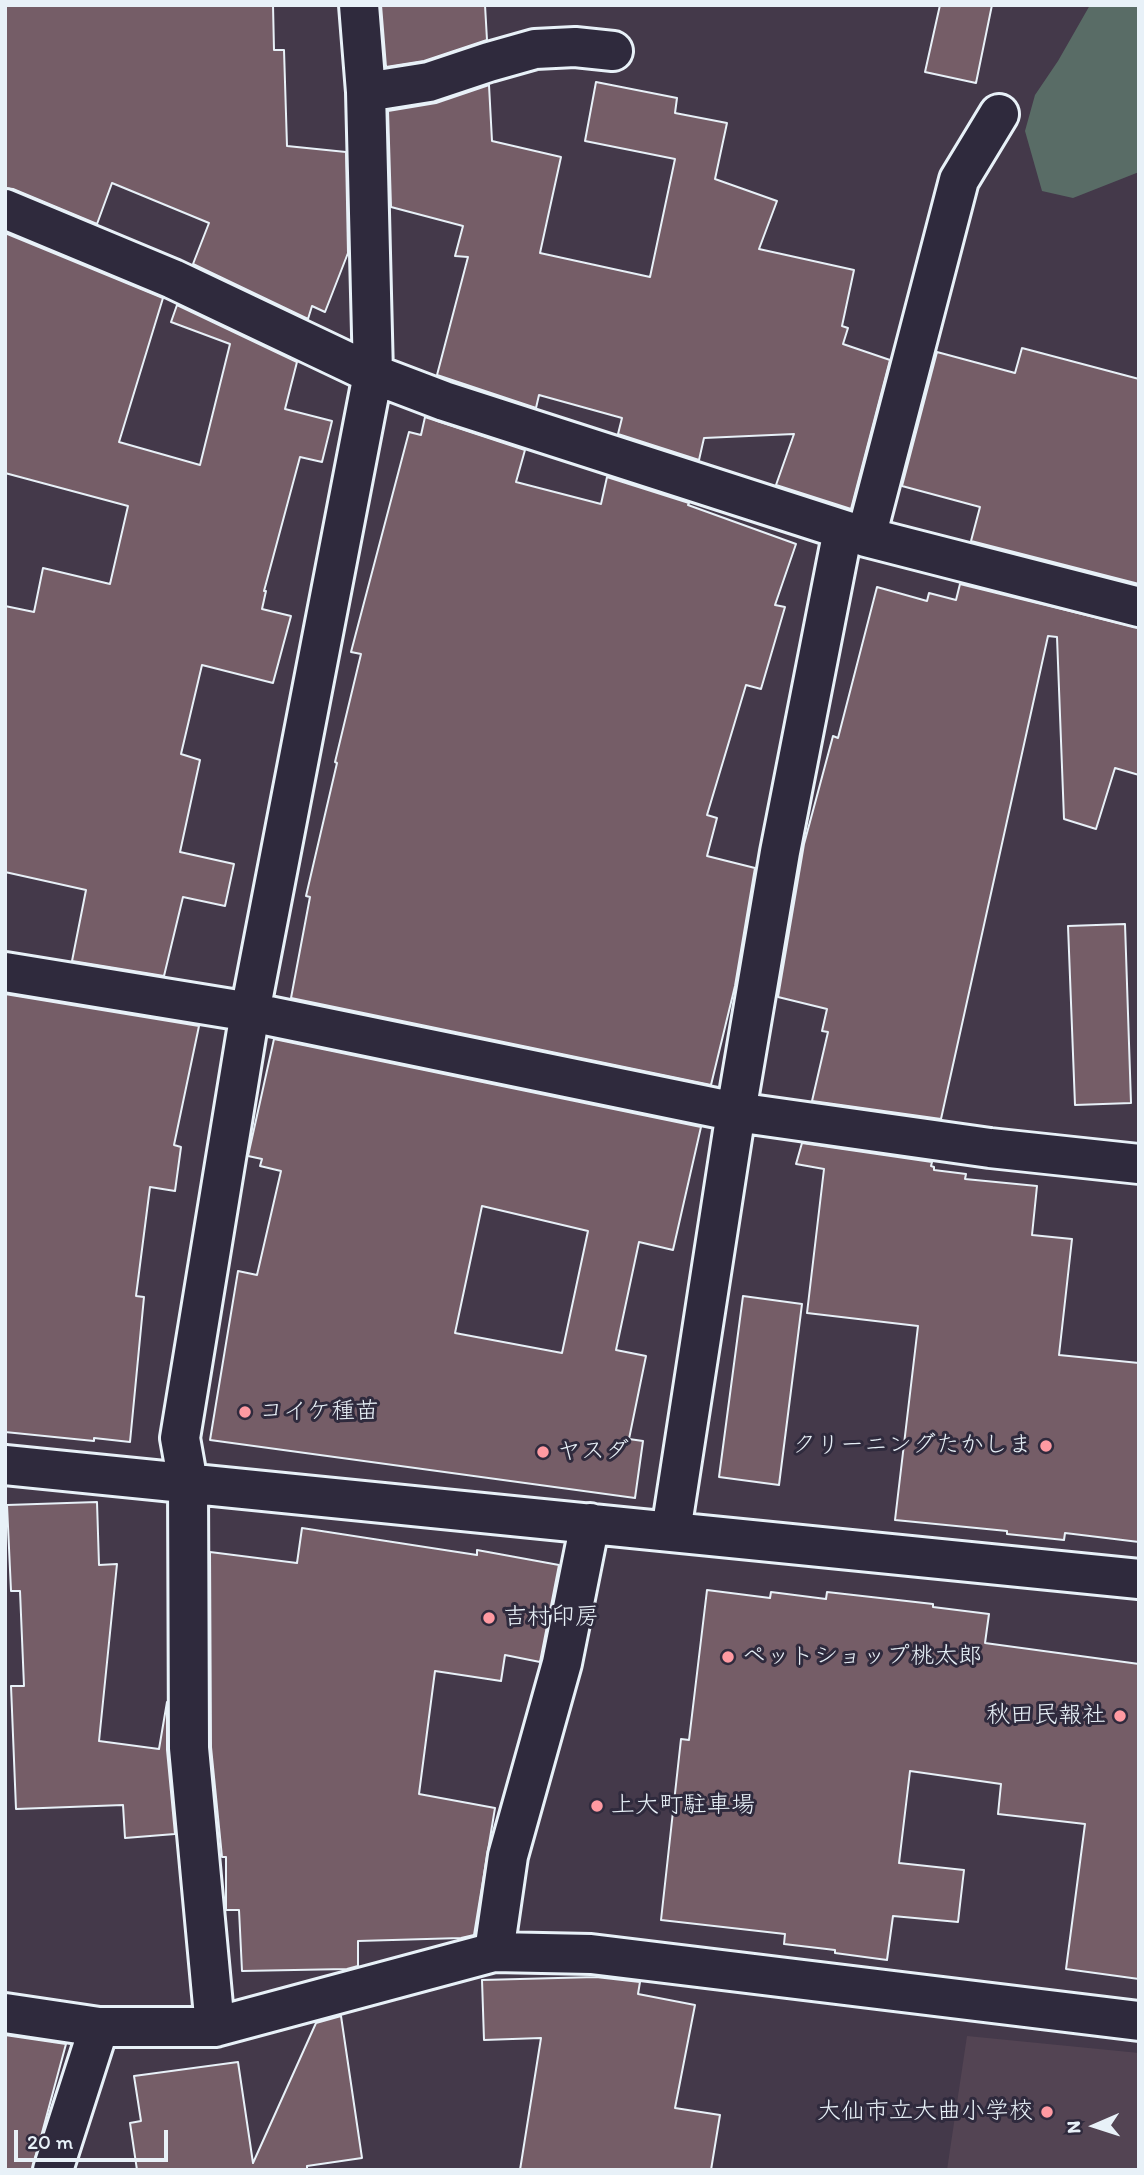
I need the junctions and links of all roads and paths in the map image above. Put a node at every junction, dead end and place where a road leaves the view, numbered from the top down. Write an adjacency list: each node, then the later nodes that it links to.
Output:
1 (359, 5): 3 (street)
2 (613, 51): 3 (street)
3 (366, 92): 6 (street)
4 (999, 114): 7 (street)
5 (5, 209): 6 (street)
6 (373, 374): 7 (street); 10 (street)
7 (855, 533): 8 (street); 11 (street)
8 (1139, 607)
9 (5, 972): 10 (street)
10 (250, 1012): 11 (street); 14 (street)
11 (736, 1112): 12 (street); 16 (street)
12 (1139, 1164)
13 (5, 1465): 14 (street)
14 (188, 1483): 15 (street); 22 (street)
15 (590, 1523): 16 (street); 18 (street)
16 (671, 1531): 17 (street)
17 (1139, 1579)
18 (494, 1952): 20 (street); 22 (street)
19 (5, 2013): 21 (street)
20 (1139, 2021)
21 (99, 2027): 22 (street); 23 (street)
22 (215, 2027)
23 (53, 2170)

